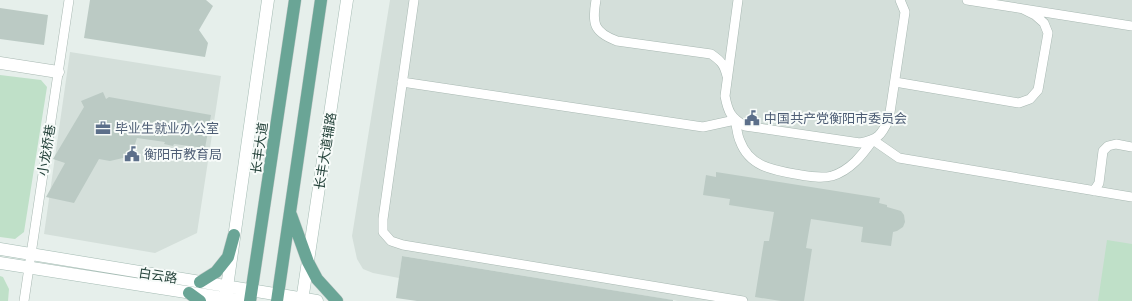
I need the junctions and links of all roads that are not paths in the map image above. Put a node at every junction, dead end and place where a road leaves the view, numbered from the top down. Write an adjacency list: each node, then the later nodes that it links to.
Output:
1 (69, 0): 14 (lane, 小龙桥巷)
2 (268, 0): 24 (street)
3 (294, 0): 33 (main road, 长丰大道)
4 (321, 0): 23 (main road)
5 (347, 0): 28 (street, 长丰大道辅路)
6 (414, 0): 16 (lane)
7 (596, 0): 15 (lane)
8 (738, 0): 15 (lane)
9 (900, 0): 17 (lane)
10 (967, 0): 11 (lane)
11 (1023, 9): 12 (lane); 17 (lane)
12 (1132, 26)
13 (0, 63): 14 (street)
14 (58, 72): 26 (lane, 小龙桥巷)
15 (727, 79): 18 (lane)
16 (402, 82): 18 (lane); 41 (lane)
17 (894, 82): 19 (lane)
18 (735, 120): 19 (lane); 19 (lane)
19 (873, 140): 21 (lane)
20 (1132, 147): 21 (lane)
21 (1094, 191): 22 (lane)
22 (1132, 197)
23 (290, 214): 28 (main road); 34 (main road)
24 (234, 235): 30 (main road); 32 (street)
25 (0, 249): 26 (street, 白云路)
26 (31, 254): 29 (lane, 小龙桥巷); 30 (street, 白云路)
27 (0, 262): 29 (street, 白云路)
28 (308, 262): 35 (street, 长丰大道辅路); 40 (main road)
29 (29, 267): 31 (street, 白云路); 36 (lane, 小龙桥巷)
30 (200, 282): 32 (street, 白云路)
31 (189, 292): 32 (street, 白云路); 37 (main road)
32 (226, 295): 33 (street, 白云路); 38 (street, 白云路)
33 (251, 296): 34 (street, 白云路)
34 (278, 298): 35 (street, 白云路)
35 (302, 300): 39 (street, 白云路)
36 (24, 301)
37 (200, 301)
38 (243, 301)
39 (317, 301)
40 (337, 301)
41 (743, 301)

